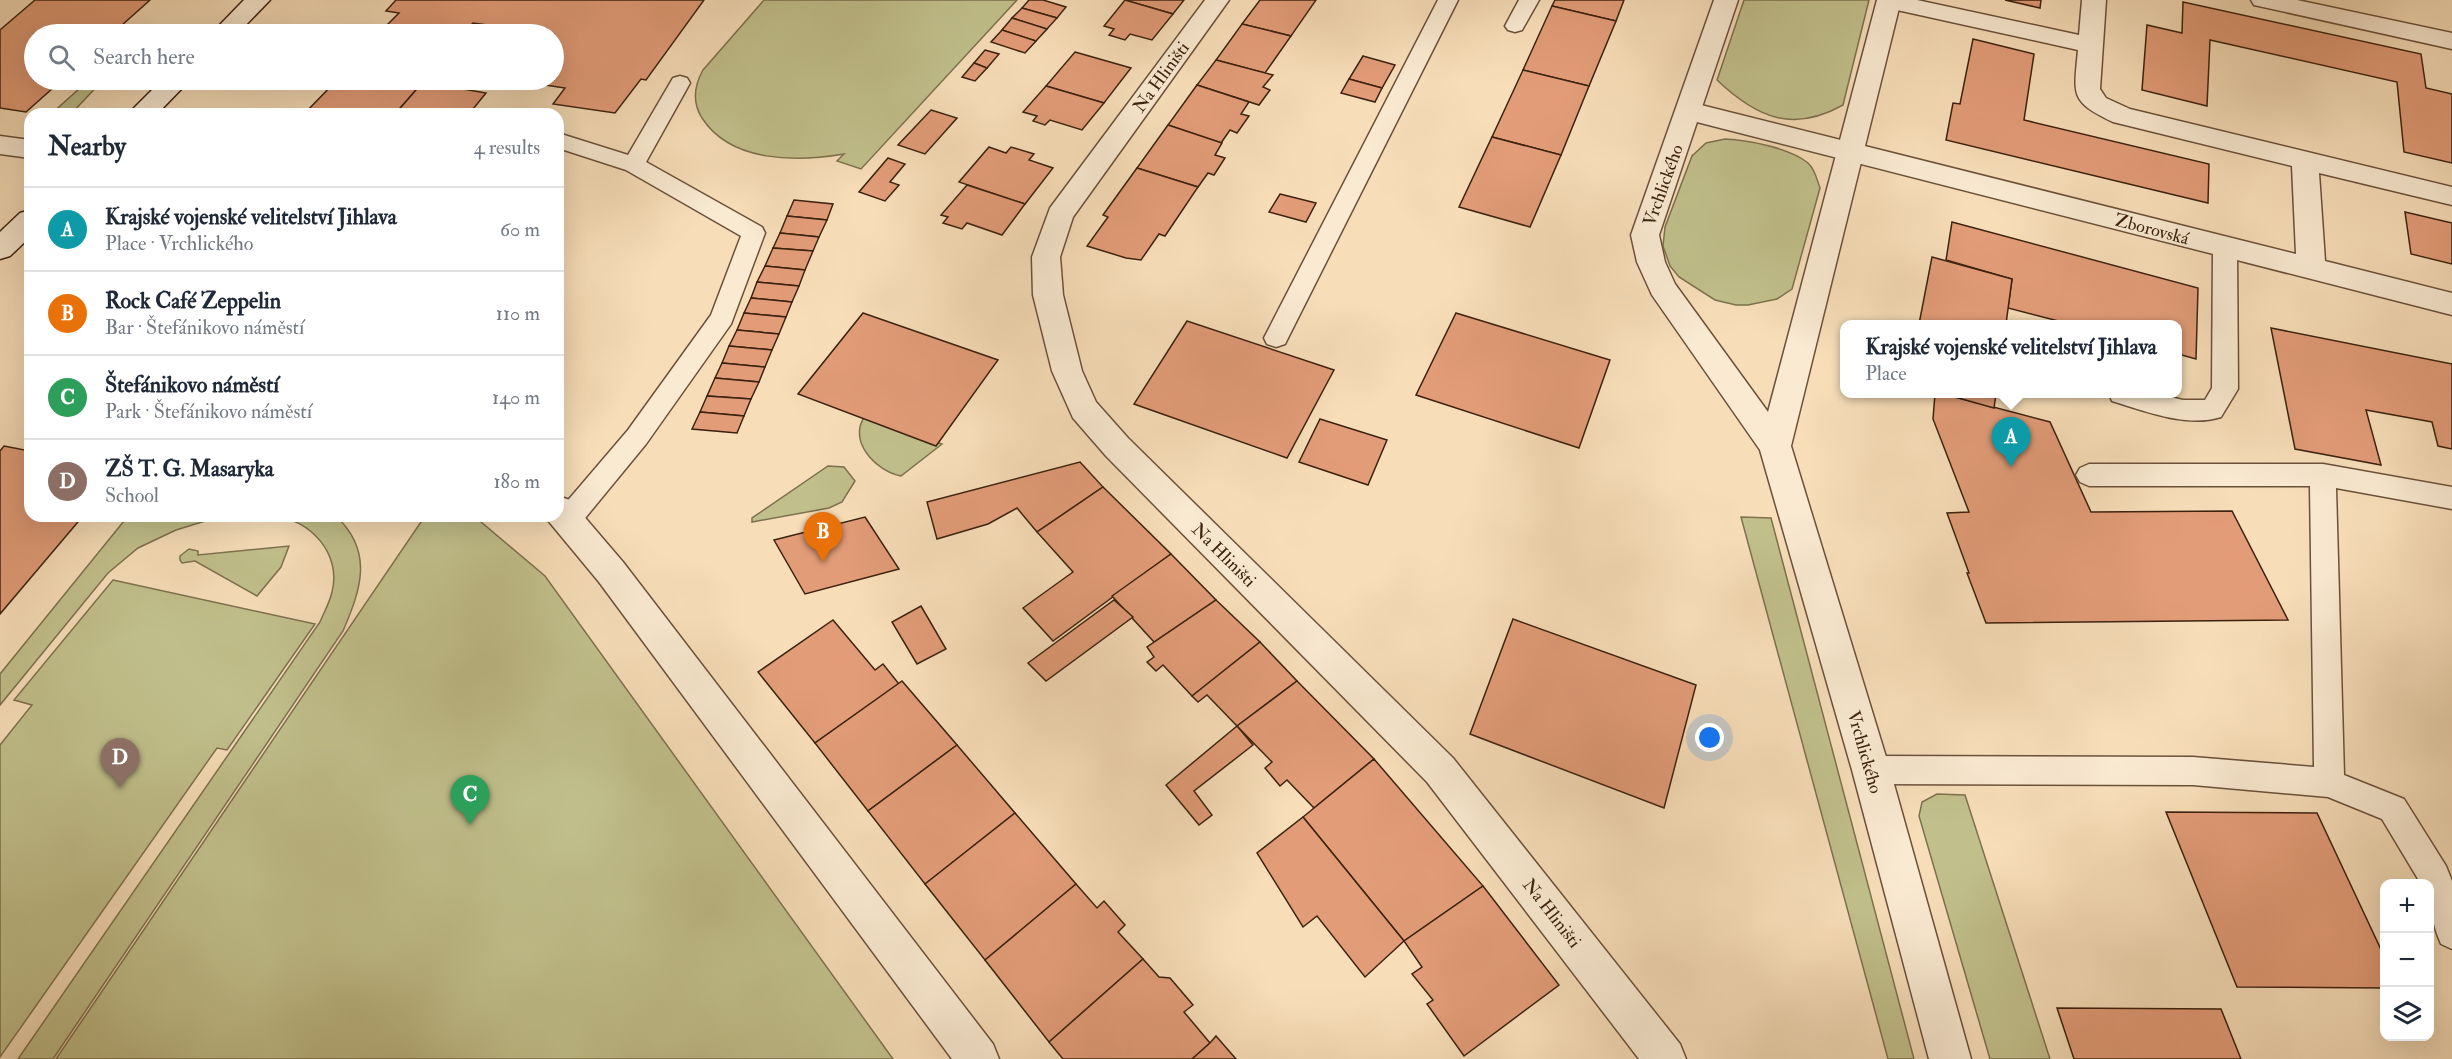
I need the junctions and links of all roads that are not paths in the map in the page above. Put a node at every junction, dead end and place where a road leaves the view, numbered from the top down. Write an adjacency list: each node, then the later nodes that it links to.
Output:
1 (258, 0): 9 (street)
2 (1217, 0): 41 (street, Na Hliništi)
3 (1448, 0): 29 (lane)
4 (1529, 0): 10 (lane)
5 (1726, 0): 16 (street, Vrchlického)
6 (2094, 0): 12 (street)
7 (1888, 1): 12 (street); 20 (street)
8 (2272, 1): 11 (street)
9 (233, 24)
10 (1515, 26)
11 (2452, 41)
12 (2090, 45): 21 (street)
13 (680, 83): 22 (lane)
14 (166, 90): 15 (street)
15 (147, 108)
16 (1689, 111): 20 (street, Zborovská); 31 (street, Vrchlického)
17 (564, 142): 22 (lane)
18 (0, 145): 19 (street)
19 (24, 148)
20 (1852, 151): 25 (street, Zborovská); 31 (street)
21 (2306, 161): 23 (street); 27 (street)
22 (634, 165): 35 (lane)
23 (2452, 196)
24 (24, 226): 26 (street)
25 (2225, 248): 27 (street, Zborovská); 30 (lane)
26 (0, 249)
27 (2311, 270): 28 (street, Zborovská)
28 (2452, 304)
29 (1276, 338)
30 (2139, 398)
31 (1775, 446): 37 (street, Vrchlického)
32 (2089, 475): 33 (lane)
33 (2323, 475): 34 (lane); 38 (lane)
34 (2452, 498)
35 (564, 514)
36 (564, 516): 40 (street)
37 (1871, 770): 38 (lane); 42 (street, Vrchlického)
38 (2329, 783): 39 (lane)
39 (2452, 933)
40 (978, 1059)
41 (1665, 1059)
42 (1950, 1059)

